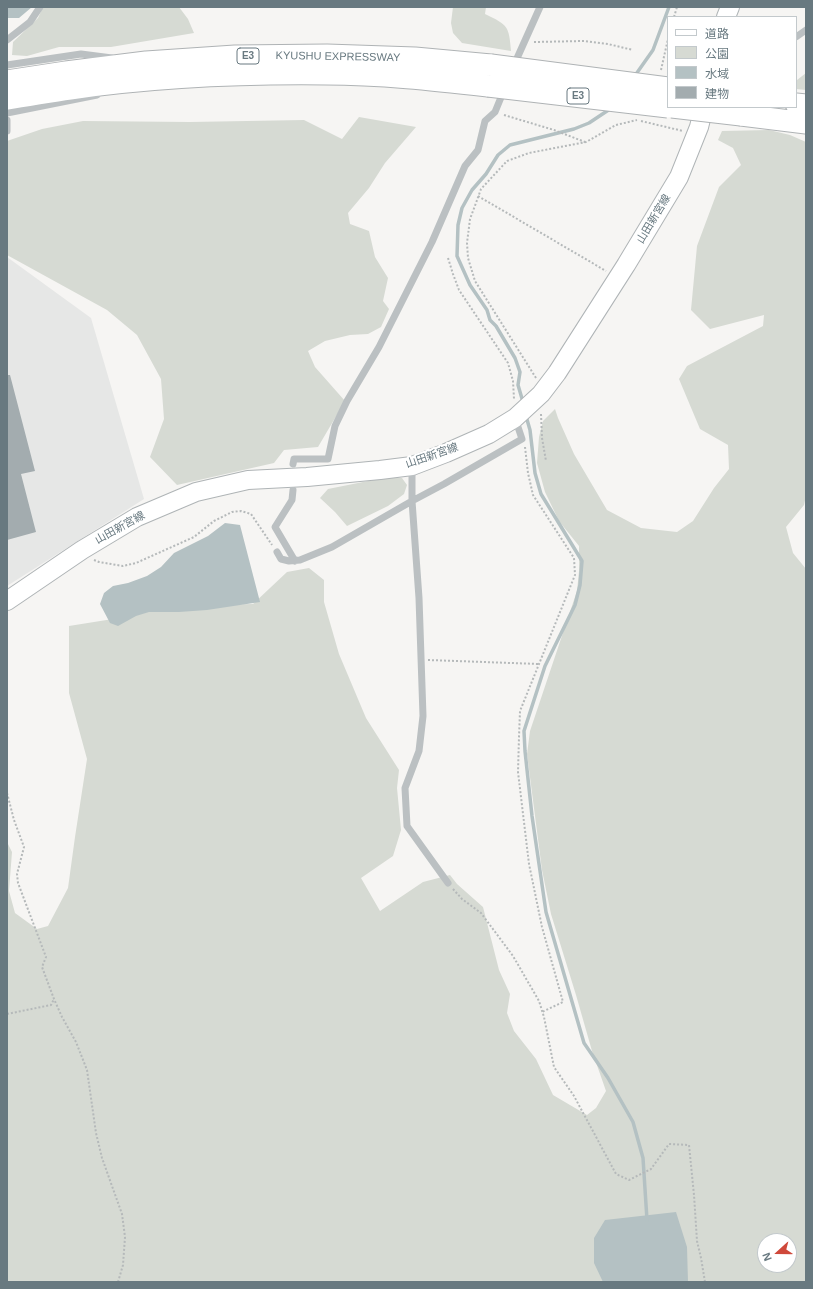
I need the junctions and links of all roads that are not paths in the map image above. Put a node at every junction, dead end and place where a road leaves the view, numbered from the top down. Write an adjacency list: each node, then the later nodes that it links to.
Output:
1 (40, 7): 5 (street)
2 (540, 7): 10 (street)
3 (806, 30): 4 (street)
4 (797, 36)
5 (7, 40)
6 (7, 65): 7 (street)
7 (148, 71): 8 (highway, KYUSHU EXPRESSWAY / E3, bridge); 9 (highway, KYUSHU EXPRESSWAY / E3); 10 (highway, KYUSHU EXPRESSWAY / E3); 11 (street); 13 (highway, KYUSHU EXPRESSWAY / E3)
8 (664, 79)
9 (7, 81)
10 (502, 82): 14 (highway, KYUSHU EXPRESSWAY / E3, bridge); 22 (street)
11 (111, 91)
12 (104, 93): 17 (street)
13 (7, 99)
14 (667, 106)
15 (681, 108): 19 (highway, bridge)
16 (704, 108): 21 (main road, 山田新宮線)
17 (7, 113)
18 (7, 120): 20 (street)
19 (806, 123)
20 (7, 131)
21 (515, 418): 23 (main road, 山田新宮線); 25 (street)
22 (293, 464)
23 (412, 466): 25 (street); 28 (main road, 山田新宮線)
24 (293, 490): 27 (street)
25 (412, 501): 27 (street); 29 (street)
26 (278, 552): 27 (street)
27 (295, 561)
28 (7, 601)
29 (448, 884)

